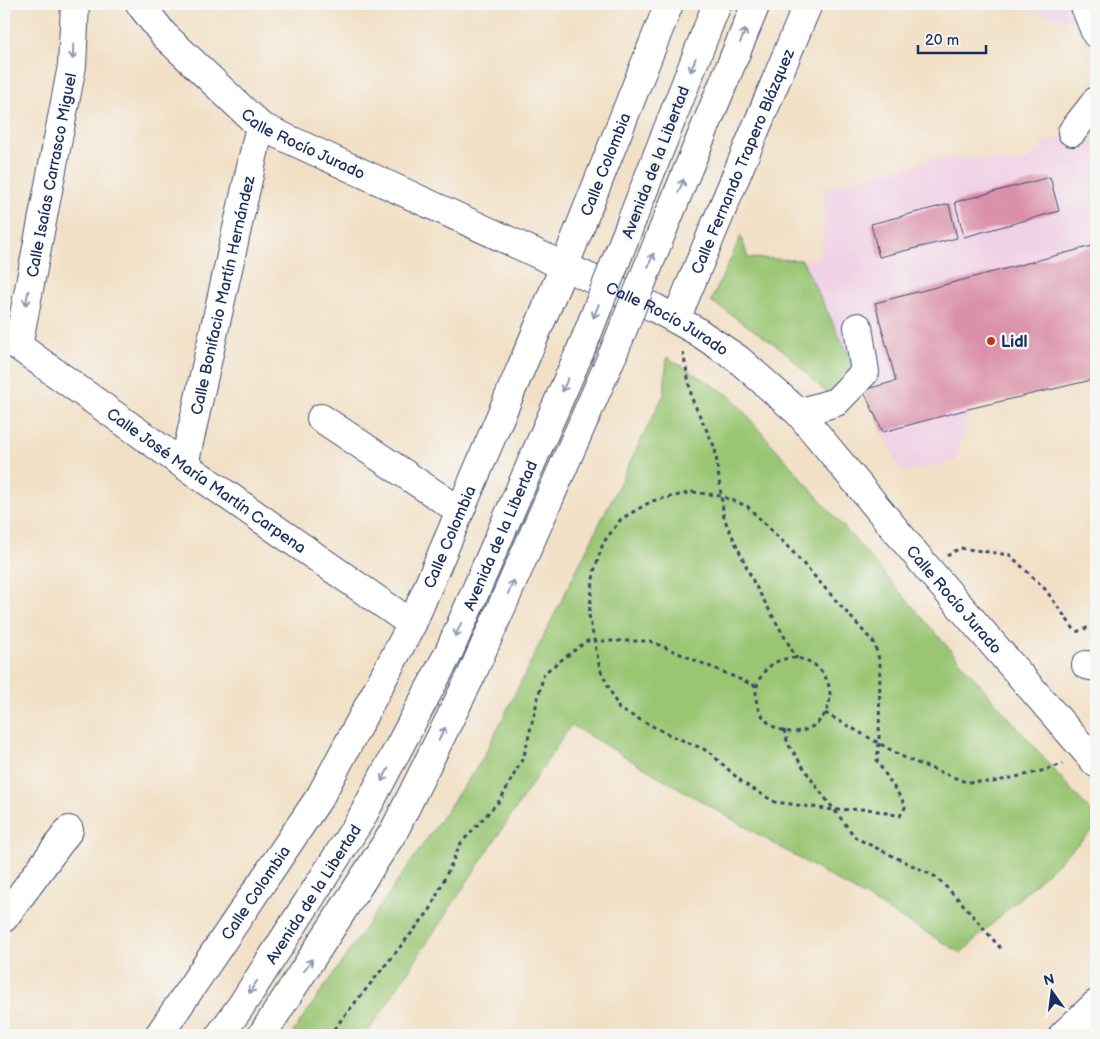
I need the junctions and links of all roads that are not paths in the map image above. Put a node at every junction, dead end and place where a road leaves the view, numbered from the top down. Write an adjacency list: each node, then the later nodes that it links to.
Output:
1 (74, 4): 15 (street, Calle Isaías Carrasco Miguel, one-way to 15)
2 (140, 4): 10 (street, Calle Rocío Jurado)
3 (669, 4): 12 (street, Calle Colombia)
4 (717, 4): 26 (street, Avenida de la Libertad, one-way to 26, bridge)
5 (756, 4): 27 (street, Avenida de la Libertad, one-way to 5, bridge)
6 (808, 4): 13 (street, Calle Fernando Trapero Blázquez)
7 (1084, 4): 8 (street)
8 (1096, 34)
9 (1096, 101): 11 (street)
10 (260, 126): 12 (street, Calle Rocío Jurado); 18 (street, Calle Bonifacio Martín Hernández)
11 (1072, 132)
12 (564, 267): 13 (street, Calle Rocío Jurado); 19 (street, Calle Colombia)
13 (676, 319): 16 (street, Calle Rocío Jurado)
14 (858, 327): 16 (street)
15 (11, 340): 18 (street, Calle José María Martín Carpena)
16 (799, 413): 21 (street, Calle Rocío Jurado)
17 (321, 418): 19 (street)
18 (184, 465): 20 (street, Calle José María Martín Carpena)
19 (460, 511): 20 (street, Calle Colombia)
20 (412, 624): 25 (street, Calle Colombia)
21 (1089, 754)
22 (69, 830): 23 (street)
23 (4, 918)
24 (1096, 1004): 28 (street)
25 (159, 1035)
26 (220, 1035)
27 (262, 1035)
28 (1063, 1035)

